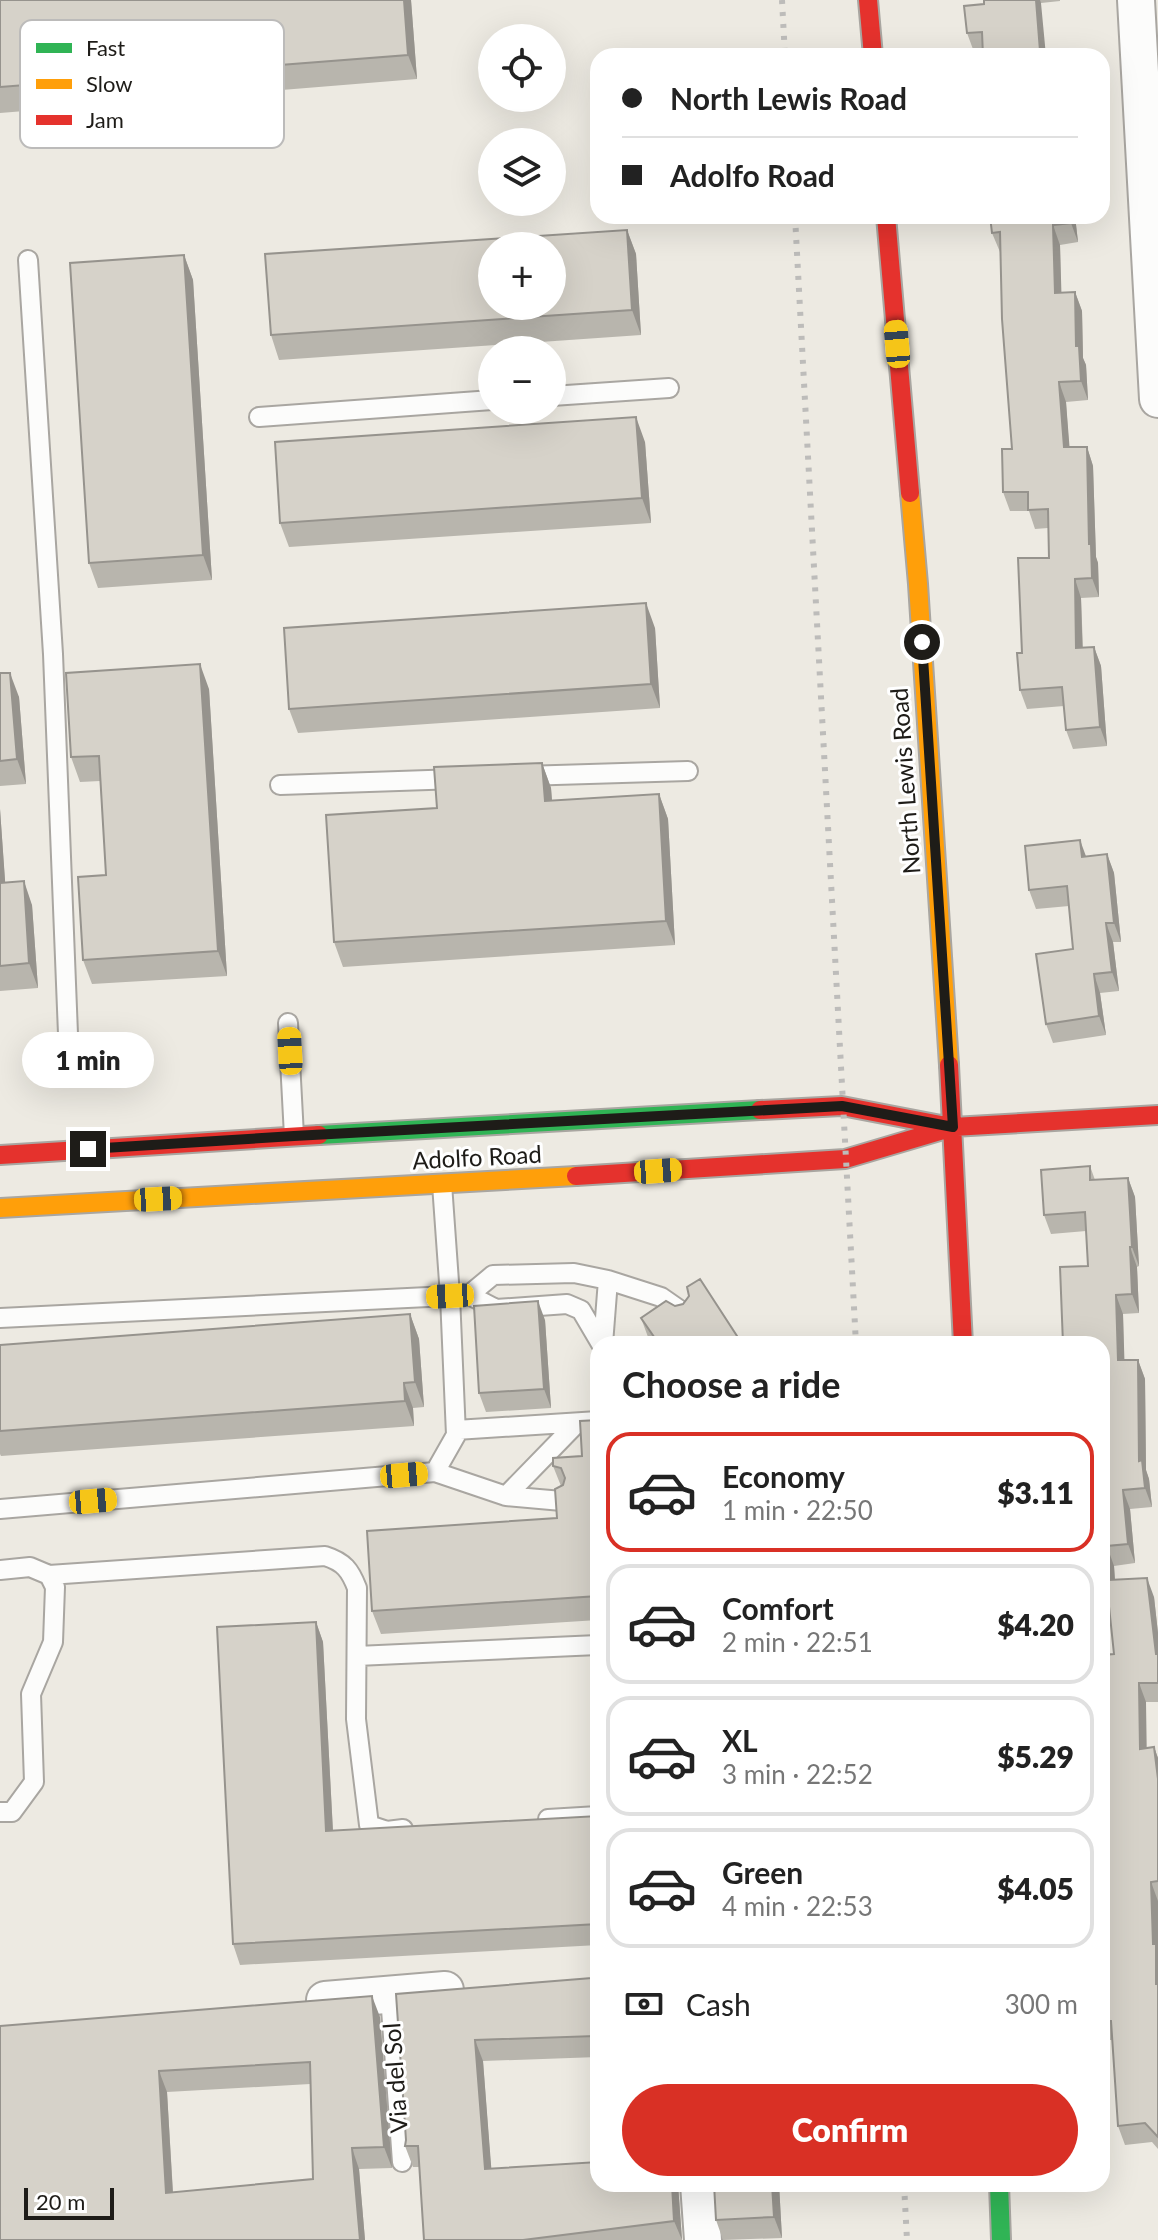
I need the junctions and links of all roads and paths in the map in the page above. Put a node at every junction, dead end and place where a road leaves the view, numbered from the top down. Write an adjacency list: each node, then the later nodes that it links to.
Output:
1 (868, 0): 3 (main road)
2 (1136, 0): 4 (street)
3 (872, 48)
4 (1151, 152): 9 (street)
5 (887, 224): 19 (main road, North Lewis Road)
6 (28, 260): 17 (lane)
7 (669, 388): 8 (lane)
8 (566, 395)
9 (1158, 399)
10 (478, 401): 11 (lane)
11 (259, 417)
12 (688, 771): 13 (lane)
13 (500, 777)
14 (469, 778): 15 (lane)
15 (280, 785)
16 (288, 1023): 20 (lane)
17 (68, 1034)
18 (1158, 1115): 19 (main road, Adolfo Road)
19 (953, 1127): 20 (main road, Adolfo Road); 22 (main road, Adolfo Road); 30 (main road, North Lewis Road)
20 (294, 1136): 21 (main road, Adolfo Road)
21 (0, 1155)
22 (442, 1184): 23 (main road, Adolfo Road); 25 (lane)
23 (0, 1208)
24 (608, 1280): 25 (lane); 26 (lane); 29 (lane)
25 (459, 1296): 27 (lane); 28 (lane); 33 (lane)
26 (684, 1313)
27 (0, 1318)
28 (597, 1336)
29 (603, 1336)
30 (963, 1336)
31 (590, 1422): 32 (lane)
32 (577, 1423): 33 (lane); 35 (lane)
33 (456, 1430): 34 (lane)
34 (435, 1472): 35 (lane); 37 (lane)
35 (506, 1496): 36 (lane)
36 (562, 1501)
37 (0, 1509)
38 (0, 1570): 39 (lane)
39 (49, 1575): 41 (lane); 42 (lane)
40 (590, 1645): 41 (lane)
41 (357, 1656): 45 (lane)
42 (0, 1812)
43 (590, 1817): 44 (lane)
44 (523, 1821)
45 (417, 1828)
46 (479, 1988): 47 (street, Via del Sol)
47 (390, 1995): 48 (street, Via del Sol); 49 (lane, Via del Sol)
48 (297, 2002)
49 (402, 2162)
50 (700, 2192): 52 (street)
51 (999, 2192): 53 (main road)
52 (703, 2240)
53 (1001, 2240)

